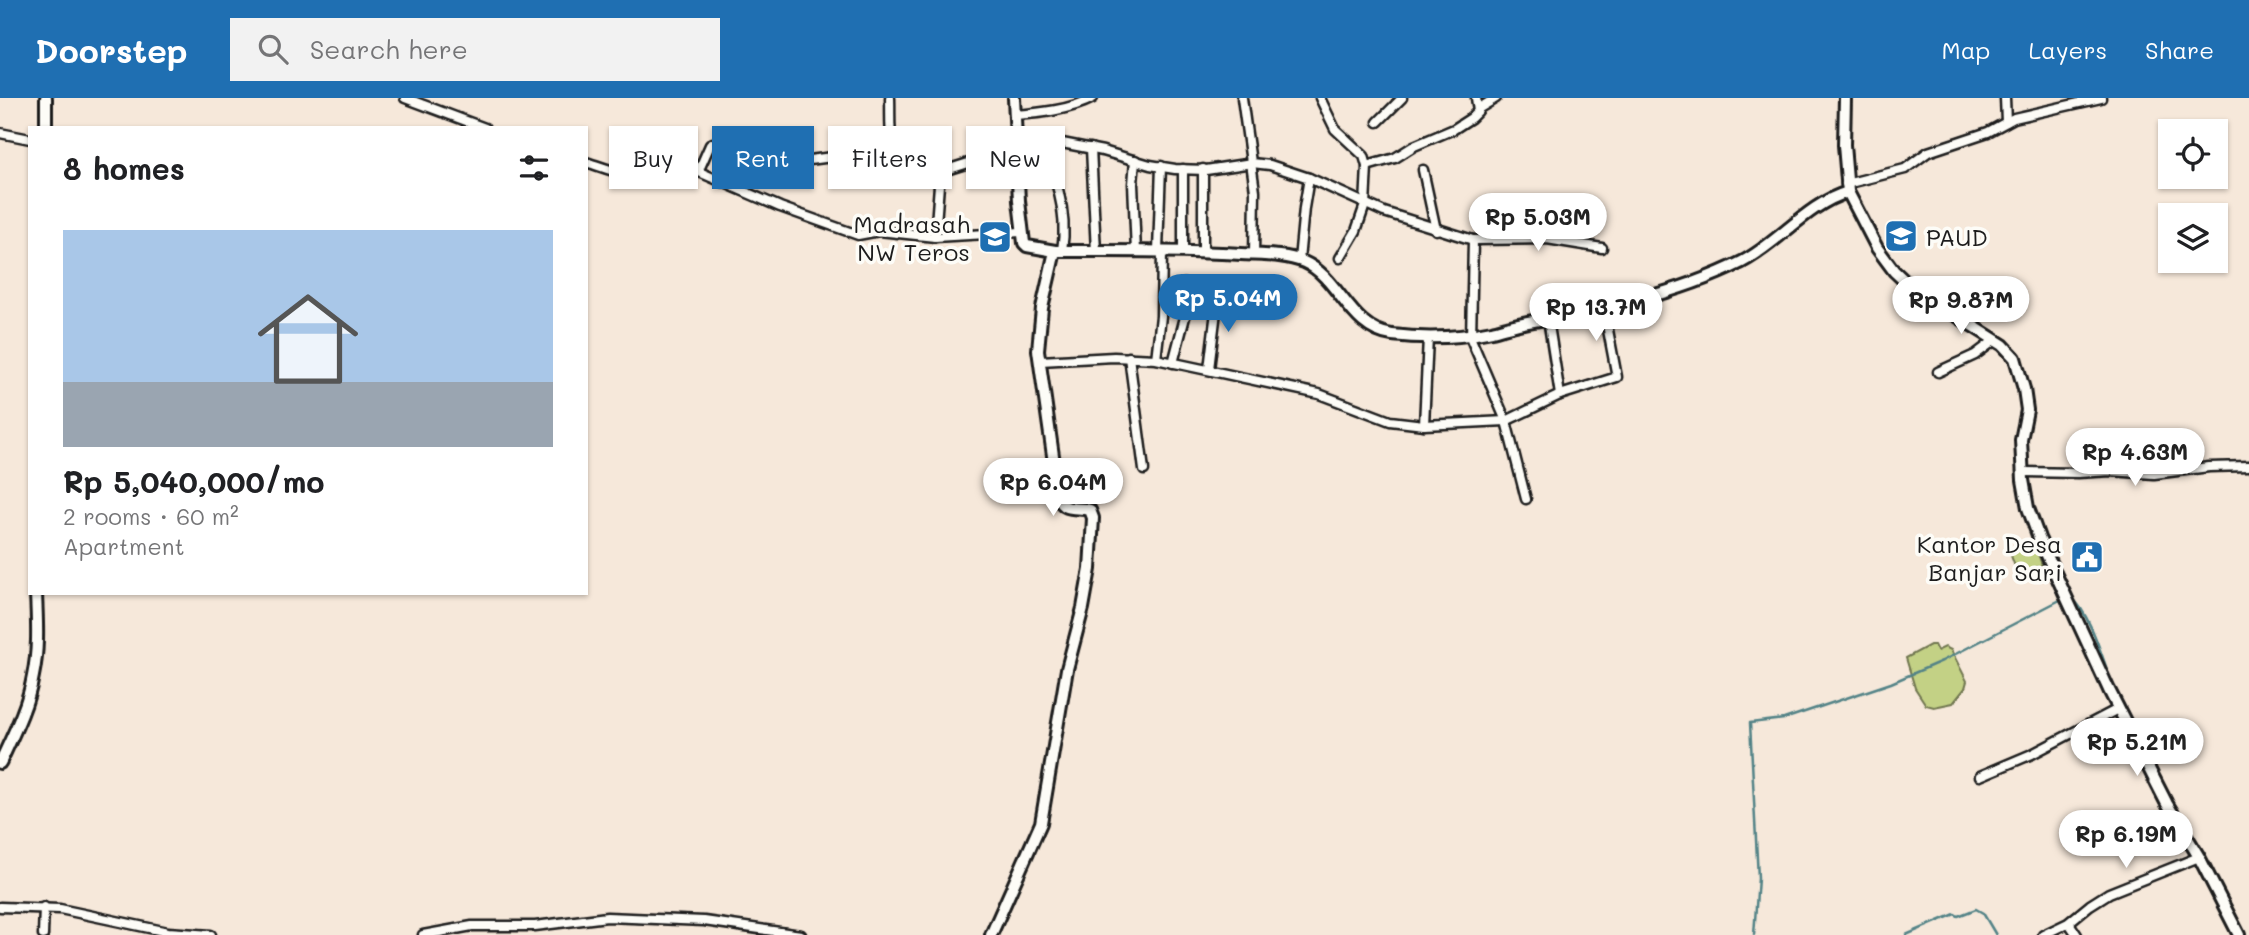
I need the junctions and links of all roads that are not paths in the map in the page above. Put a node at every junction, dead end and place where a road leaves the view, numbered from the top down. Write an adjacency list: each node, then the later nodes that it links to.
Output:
1 (46, 98): 18 (street)
2 (405, 98): 19 (street)
3 (890, 98): 20 (street)
4 (1014, 98): 15 (street)
5 (1093, 98): 15 (street)
6 (1320, 98): 31 (street)
7 (1402, 98): 16 (street)
8 (1476, 98): 14 (street)
9 (1496, 98): 14 (street)
10 (1846, 98): 38 (street)
11 (2005, 98): 17 (street)
12 (2101, 98): 17 (street)
13 (1240, 99): 29 (street)
14 (1478, 109): 31 (street)
15 (1015, 115): 21 (street)
16 (1377, 122)
17 (2006, 122): 38 (street)
18 (46, 126)
19 (480, 126)
20 (891, 126)
21 (1015, 126)
22 (0, 133): 23 (street)
23 (28, 139)
24 (1065, 144): 25 (street)
25 (1091, 148): 27 (street); 49 (street)
26 (828, 157): 36 (street)
27 (1135, 160): 30 (street); 50 (street)
28 (588, 163): 32 (street)
29 (1252, 163): 34 (street); 37 (street); 54 (street)
30 (1160, 166): 33 (street); 51 (street)
31 (1367, 166): 42 (street)
32 (609, 168)
33 (1183, 169): 34 (street); 52 (street)
34 (1203, 169): 53 (street)
35 (1423, 170): 43 (street)
36 (698, 172): 45 (street)
37 (1310, 178): 42 (street); 56 (street)
38 (1847, 188): 59 (street); 63 (street)
39 (938, 189): 45 (street)
40 (1019, 189): 44 (street)
41 (1056, 189): 48 (street)
42 (1365, 205): 43 (street); 55 (street)
43 (1436, 230): 46 (street)
44 (1021, 232): 45 (street); 48 (street)
45 (934, 237)
46 (1473, 240): 47 (street); 61 (street)
47 (1602, 248)
48 (1058, 251): 49 (street); 66 (street)
49 (1096, 251): 50 (street)
50 (1136, 251): 51 (street)
51 (1160, 251): 52 (street); 65 (street)
52 (1183, 251): 53 (street)
53 (1203, 251): 54 (street)
54 (1254, 255): 56 (street)
55 (1339, 258)
56 (1299, 260): 62 (street)
57 (1184, 284): 67 (street)
58 (1217, 295): 68 (street)
59 (1604, 309): 60 (street); 70 (street)
60 (1548, 318): 61 (street); 70 (street)
61 (1470, 334): 62 (street); 71 (street)
62 (1428, 337): 72 (street)
63 (1995, 340): 69 (street); 75 (street)
64 (1129, 357): 65 (street); 66 (street); 74 (street)
65 (1157, 359): 67 (street)
66 (1040, 361): 90 (street)
67 (1173, 363): 68 (street)
68 (1209, 369): 72 (street)
69 (1938, 372)
70 (1560, 395): 71 (street)
71 (1506, 421): 72 (street); 76 (street)
72 (1423, 425)
73 (2249, 466): 75 (street)
74 (1144, 470)
75 (2023, 472): 78 (street)
76 (1526, 499)
77 (36, 595): 79 (street)
78 (2119, 709): 80 (street); 81 (street)
79 (0, 763)
80 (1980, 776)
81 (2199, 853): 84 (street); 93 (street)
82 (0, 907): 83 (street)
83 (44, 907): 85 (street); 86 (street)
84 (2071, 920): 91 (street); 92 (street)
85 (162, 933): 87 (street)
86 (43, 935)
87 (211, 935)
88 (423, 935): 89 (street)
89 (801, 935)
90 (991, 935)
91 (2043, 935)
92 (2077, 935)
93 (2239, 935)

